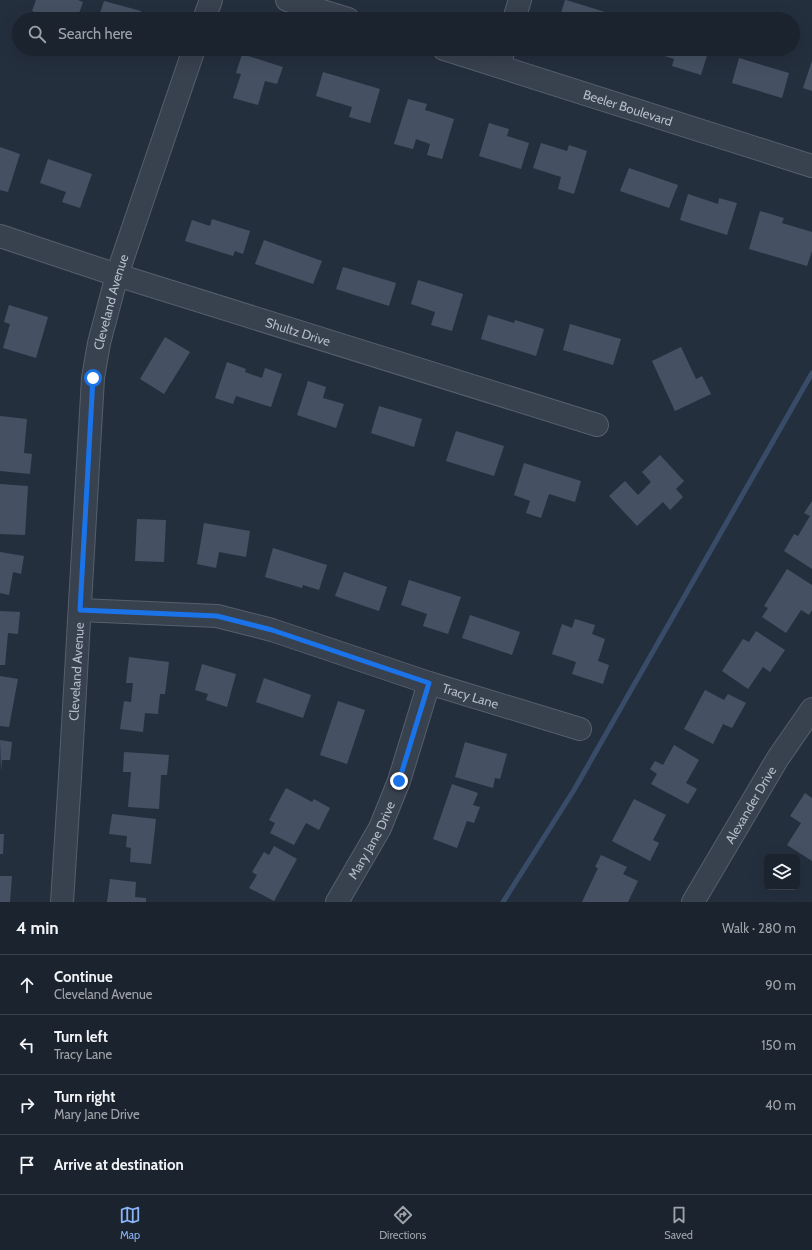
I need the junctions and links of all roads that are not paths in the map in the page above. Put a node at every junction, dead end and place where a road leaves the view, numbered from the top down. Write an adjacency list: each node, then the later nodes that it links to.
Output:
1 (210, 0): 4 (street)
2 (287, 0): 5 (street)
3 (520, 0): 6 (street)
4 (206, 12)
5 (326, 12)
6 (516, 12)
7 (192, 56): 12 (street, Cleveland Avenue)
8 (489, 56): 9 (street, Beeler Boulevard)
9 (502, 58): 10 (street, Beeler Boulevard)
10 (812, 166)
11 (0, 236): 12 (street, Shultz Drive)
12 (117, 275): 13 (street, Shultz Drive); 14 (street, Cleveland Avenue)
13 (597, 425)
14 (80, 610): 15 (street, Tracy Lane); 18 (street, Cleveland Avenue)
15 (429, 683): 17 (street, Tracy Lane); 19 (street, Mary Jane Drive)
16 (812, 709): 20 (street, Alexander Drive)
17 (580, 729)
18 (62, 902)
19 (337, 902)
20 (693, 902)

